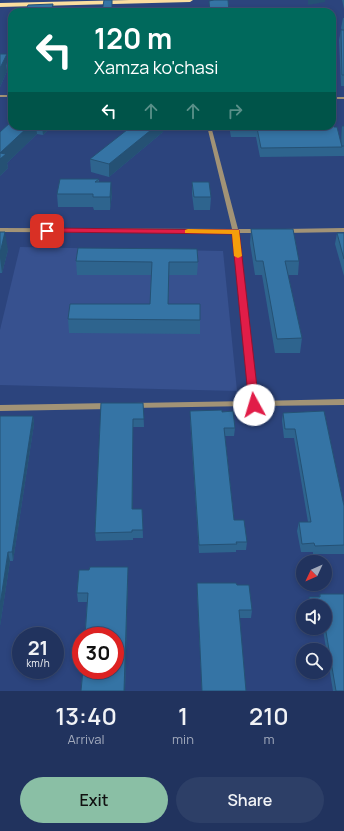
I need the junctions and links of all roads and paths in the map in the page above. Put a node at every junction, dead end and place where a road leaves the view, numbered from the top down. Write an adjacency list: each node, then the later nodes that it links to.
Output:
1 (190, 0): 2 (main road)
2 (0, 6)
3 (210, 130): 8 (street)
4 (0, 230): 8 (street)
5 (344, 230): 7 (street)
6 (267, 231): 8 (street)
7 (274, 231)
8 (236, 232): 10 (street)
9 (344, 402): 10 (street)
10 (254, 405): 11 (street)
11 (0, 408)

